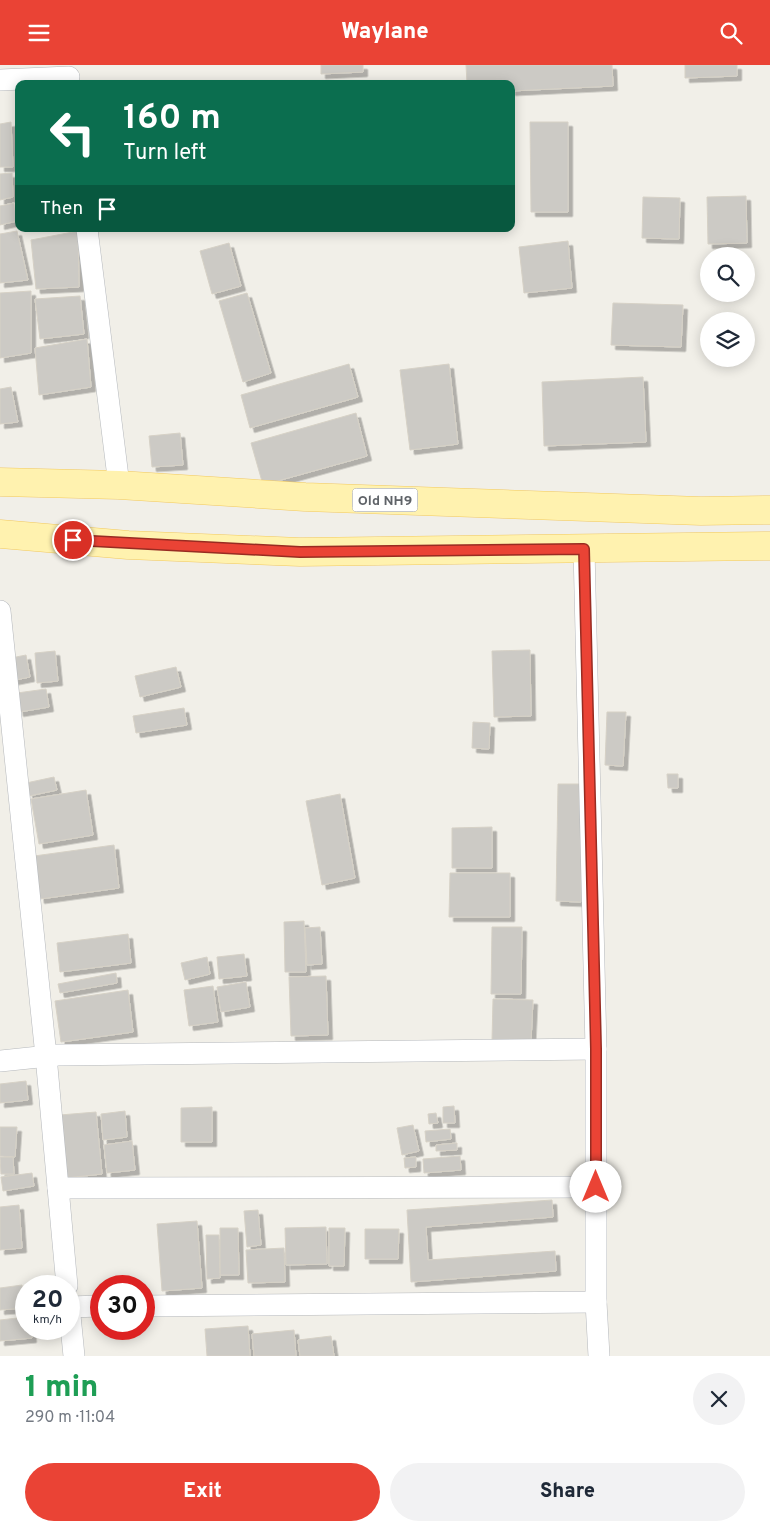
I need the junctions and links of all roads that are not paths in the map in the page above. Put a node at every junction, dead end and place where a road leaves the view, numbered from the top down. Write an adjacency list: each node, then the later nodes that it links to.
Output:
1 (69, 75): 2 (street)
2 (0, 80)
3 (87, 232): 5 (street)
4 (0, 482): 5 (main road, Old NH9)
5 (119, 485): 6 (main road, Old NH9)
6 (770, 510)
7 (0, 534): 9 (main road)
8 (770, 545): 9 (main road)
9 (584, 549): 11 (street)
10 (0, 611): 12 (street)
11 (596, 1049): 12 (street); 14 (street)
12 (46, 1056): 13 (street); 15 (street)
13 (0, 1061)
14 (596, 1187): 15 (street); 17 (street)
15 (58, 1188): 16 (street)
16 (66, 1275)
17 (596, 1302): 18 (street); 21 (street)
18 (155, 1306)
19 (72, 1340): 20 (street)
20 (74, 1356)
21 (599, 1356)

